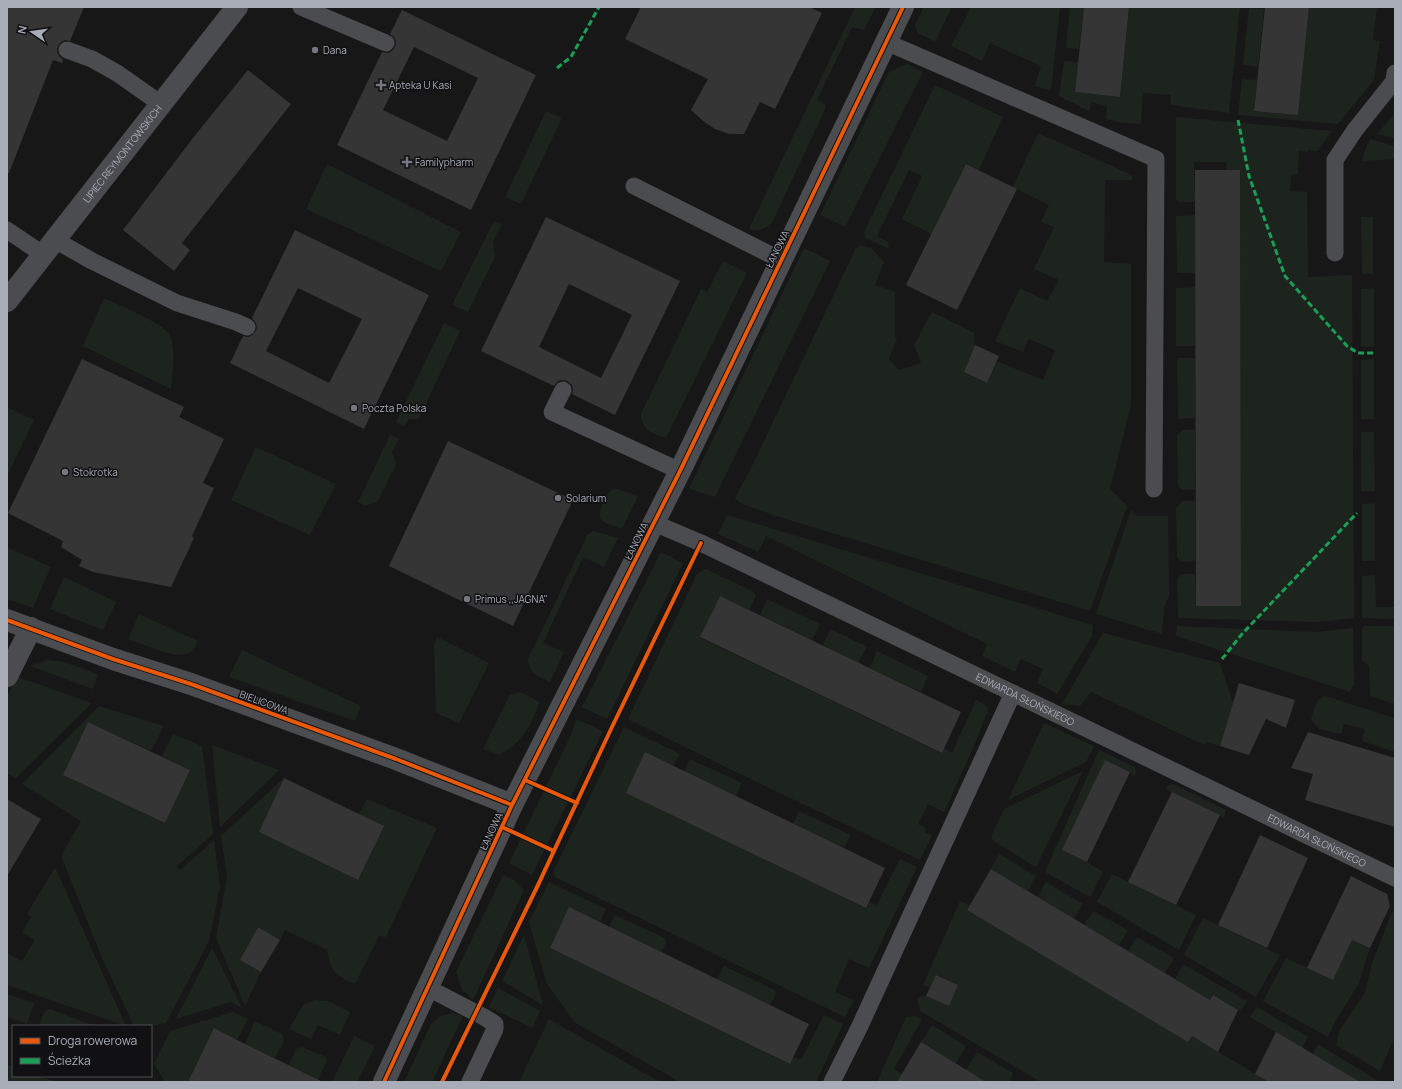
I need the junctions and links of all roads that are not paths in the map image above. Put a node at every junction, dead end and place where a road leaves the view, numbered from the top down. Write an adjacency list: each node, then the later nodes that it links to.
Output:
1 (237, 7): 8 (street, LIPIEC REYMONTOWSKICH)
2 (301, 7): 5 (lane)
3 (903, 7): 4 (street, ŁANOWA)
4 (886, 42): 13 (street, ŁANOWA); 18 (lane)
5 (386, 43)
6 (67, 50): 8 (lane)
7 (1395, 73): 12 (lane)
8 (161, 104): 11 (street, LIPIEC REYMONTOWSKICH)
9 (634, 186): 13 (lane)
10 (7, 230): 11 (lane)
11 (49, 247): 14 (street, LIPIEC REYMONTOWSKICH); 15 (lane)
12 (1335, 253)
13 (781, 260): 17 (street, ŁANOWA)
14 (7, 301)
15 (247, 328)
16 (563, 390): 17 (lane)
17 (680, 470): 19 (street, ŁANOWA)
18 (1154, 489)
19 (654, 523): 23 (lane, EDWARDA SŁOŃSKIEGO); 24 (street, ŁANOWA)
20 (7, 620): 21 (street, BIELICOWA)
21 (31, 628): 22 (street); 24 (street, BIELICOWA)
22 (7, 676)
23 (1013, 693): 25 (lane, EDWARDA SŁOŃSKIEGO); 29 (lane)
24 (512, 805): 26 (street, ŁANOWA)
25 (1395, 878)
26 (428, 988): 27 (street, ŁANOWA); 28 (lane)
27 (384, 1082)
28 (470, 1082)
29 (832, 1082)

